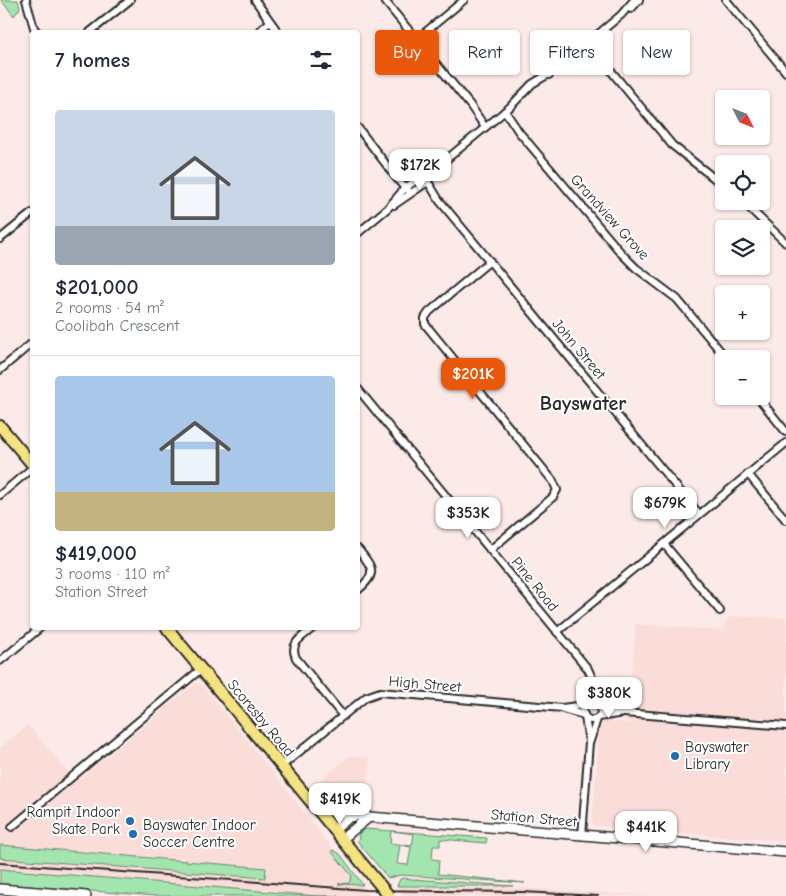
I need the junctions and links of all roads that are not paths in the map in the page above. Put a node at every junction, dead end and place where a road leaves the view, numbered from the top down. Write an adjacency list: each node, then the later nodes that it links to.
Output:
1 (26, 0): 11 (street)
2 (130, 0): 12 (street)
3 (255, 0): 10 (street)
4 (384, 0): 15 (street)
5 (464, 0): 16 (street)
6 (634, 0): 9 (street)
7 (640, 0): 9 (street)
8 (726, 0): 19 (street)
9 (621, 15): 17 (street)
10 (270, 22): 13 (street); 14 (street)
11 (36, 30)
12 (92, 30)
13 (260, 30)
14 (276, 30)
15 (409, 30)
16 (428, 30)
17 (603, 30)
18 (439, 66): 23 (street)
19 (785, 68)
20 (613, 73): 25 (street)
21 (549, 75): 22 (street)
22 (505, 111): 23 (street); 35 (street, Grandview Grove)
23 (487, 126): 26 (street)
24 (360, 130): 27 (street)
25 (715, 179)
26 (424, 182): 27 (street); 33 (street, John Street)
27 (408, 188): 30 (street)
28 (751, 210): 32 (street)
29 (30, 215): 31 (street)
30 (360, 231)
31 (0, 240)
32 (786, 243)
33 (490, 261): 46 (street, John Street); 49 (street)
34 (30, 345): 36 (street)
35 (720, 350)
36 (0, 370)
37 (360, 391): 49 (street, Pine Road)
38 (764, 405): 40 (street)
39 (0, 426): 42 (main road)
40 (786, 432)
41 (786, 443): 44 (street)
42 (30, 464)
43 (30, 468): 45 (street)
44 (748, 474): 46 (street); 47 (street)
45 (0, 495)
46 (699, 514): 48 (street)
47 (786, 520)
48 (664, 544): 52 (street); 56 (street)
49 (490, 550): 56 (street, Pine Road)
50 (360, 552): 51 (street)
51 (360, 588)
52 (720, 611)
53 (38, 630): 57 (street)
54 (169, 630): 58 (main road, Scoresby Road)
55 (310, 630): 64 (street)
56 (557, 632): 59 (street, Pine Road)
57 (0, 661)
58 (202, 669): 69 (main road, Scoresby Road); 73 (street)
59 (594, 682): 60 (street); 61 (street, Pine Road)
60 (586, 705): 61 (street); 62 (street, High Street); 65 (street)
61 (599, 705): 63 (street); 66 (street)
62 (562, 708): 64 (street, High Street); 65 (street, High Street)
63 (624, 713): 66 (street); 67 (street)
64 (343, 716): 69 (street, High Street)
65 (585, 716): 66 (street); 68 (street)
66 (598, 718): 68 (street)
67 (786, 726)
68 (589, 742): 75 (street)
69 (282, 766): 70 (main road, Scoresby Road)
70 (317, 808): 71 (main road, Station Street); 74 (main road, Scoresby Road)
71 (358, 814): 72 (main road, Station Street); 74 (main road)
72 (369, 817): 75 (main road, Station Street); 76 (main road)
73 (12, 827)
74 (334, 830): 76 (main road, Scoresby Road)
75 (582, 836): 77 (main road, Station Street)
76 (342, 839): 80 (main road, Scoresby Road, bridge)
77 (786, 852)
78 (0, 889): 79 (main road)
79 (86, 896)
80 (389, 896)

